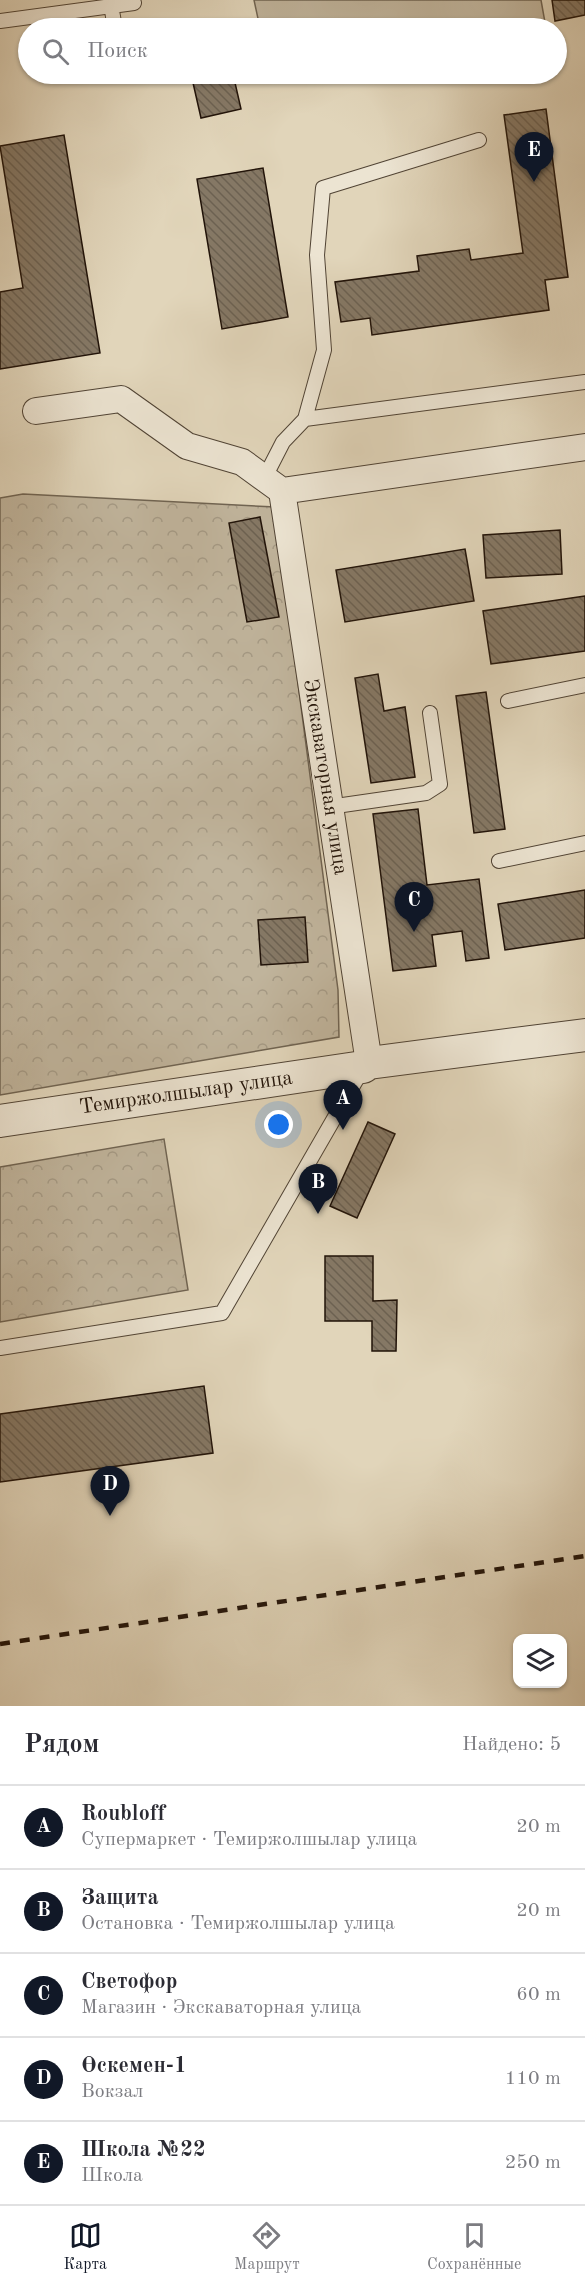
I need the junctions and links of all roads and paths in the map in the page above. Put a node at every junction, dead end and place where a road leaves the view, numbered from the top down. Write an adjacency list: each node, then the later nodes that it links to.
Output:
1 (134, 3): 2 (lane)
2 (111, 5): 3 (lane); 4 (lane)
3 (72, 6): 5 (lane)
4 (113, 18)
5 (0, 21)
6 (479, 140): 9 (lane)
7 (585, 382): 9 (lane)
8 (36, 411): 11 (street)
9 (305, 418): 11 (lane)
10 (585, 447): 11 (street)
11 (273, 485): 15 (street, Экскаваторная улица)
12 (585, 685): 13 (lane)
13 (508, 701)
14 (430, 713): 15 (lane)
15 (329, 807): 19 (street, Экскаваторная улица)
16 (585, 843): 17 (lane)
17 (499, 861)
18 (585, 1035): 19 (street, Темиржолшылар улица)
19 (366, 1065): 20 (street, Темиржолшылар улица); 21 (lane)
20 (0, 1121)
21 (0, 1348)

